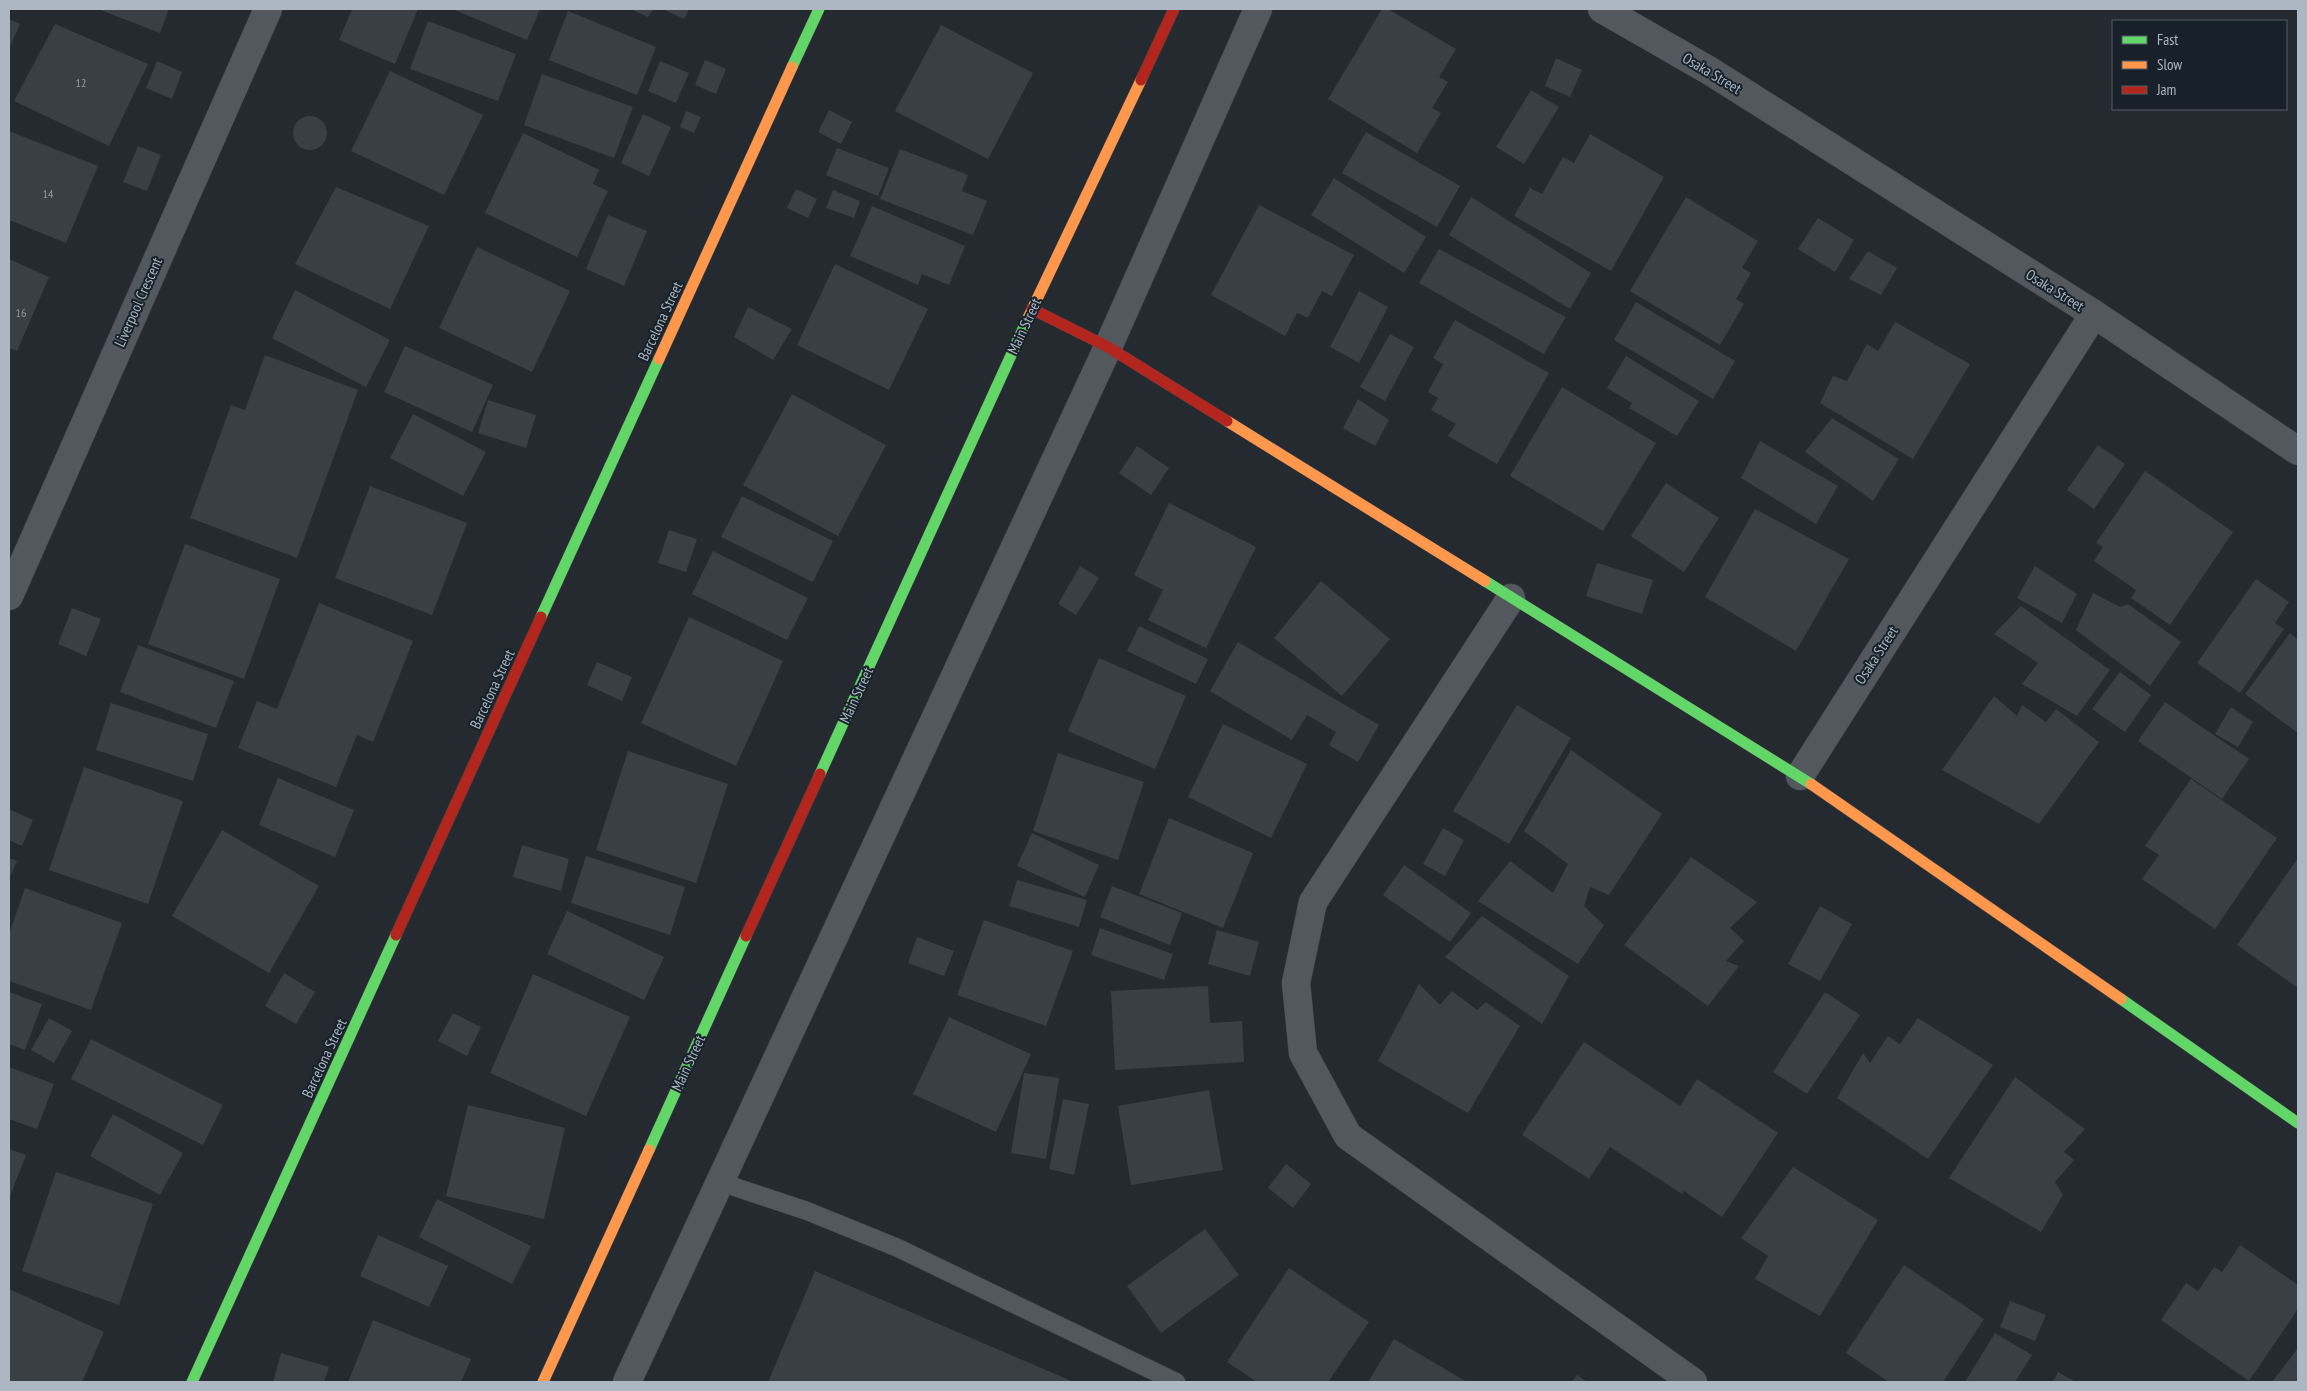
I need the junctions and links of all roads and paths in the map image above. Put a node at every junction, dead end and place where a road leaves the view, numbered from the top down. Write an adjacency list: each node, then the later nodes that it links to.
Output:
1 (268, 9): 10 (street, Liverpool Crescent)
2 (820, 9): 15 (street, Barcelona Street)
3 (1174, 9): 6 (street, Main Street)
4 (1258, 9): 8 (street)
5 (1602, 9): 7 (street, Osaka Street)
6 (1032, 309): 8 (street); 16 (street, Main Street)
7 (2094, 314): 9 (street); 12 (street, Osaka Street)
8 (1108, 347): 11 (street); 14 (street)
9 (2298, 451)
10 (9, 596)
11 (1511, 598): 12 (street); 19 (street)
12 (1800, 776): 13 (street)
13 (2298, 1123)
14 (720, 1182): 17 (street); 18 (lane)
15 (192, 1382)
16 (542, 1382)
17 (628, 1382)
18 (1176, 1382)
19 (1692, 1382)

